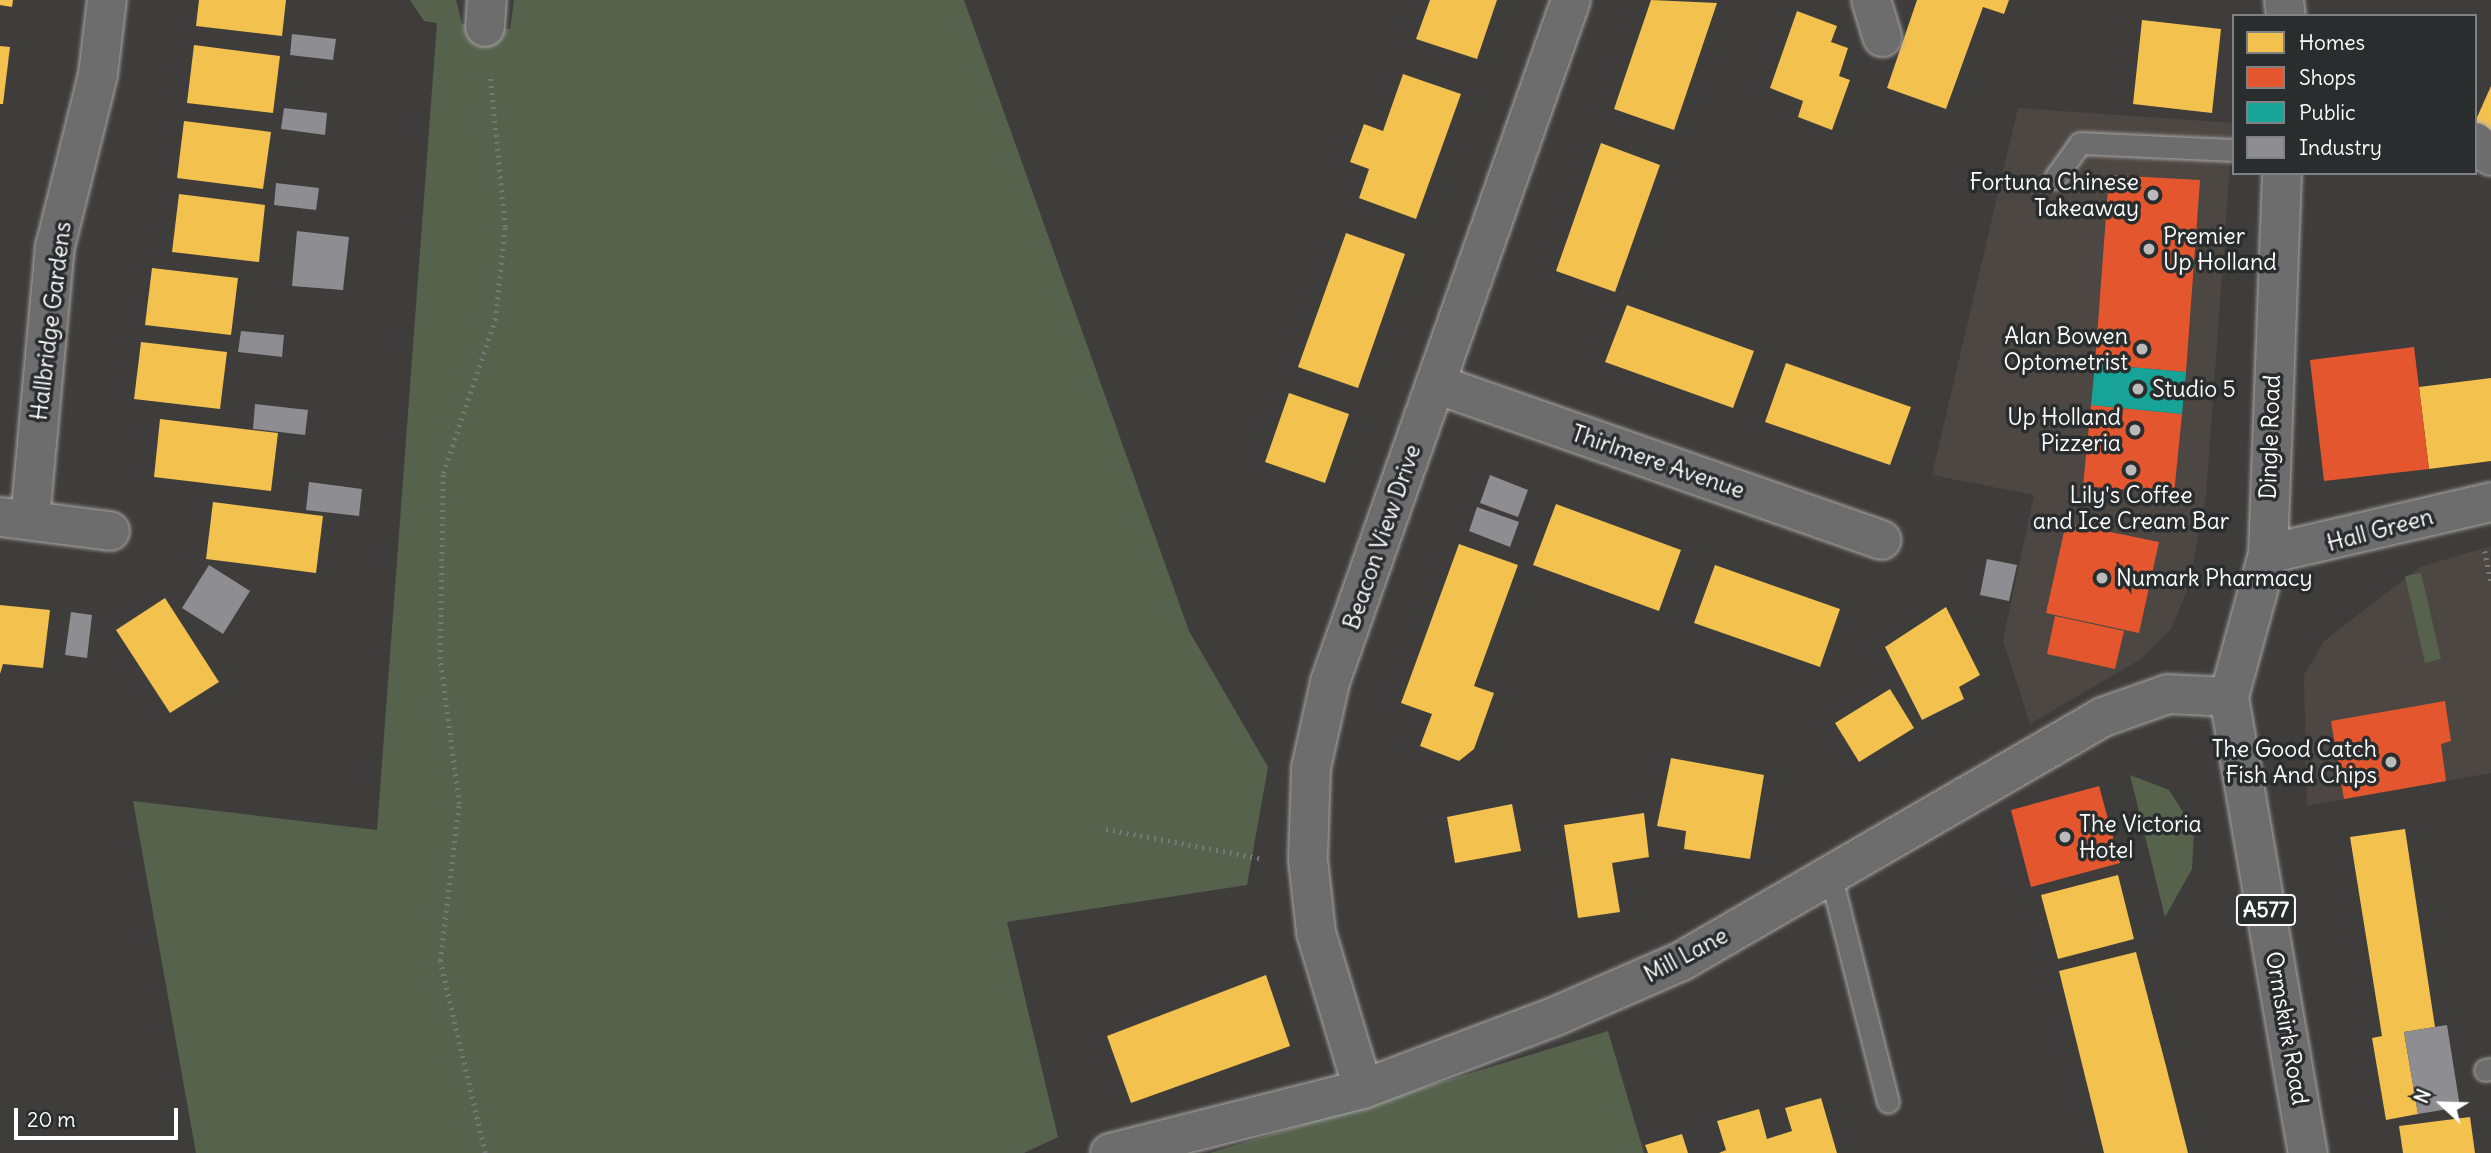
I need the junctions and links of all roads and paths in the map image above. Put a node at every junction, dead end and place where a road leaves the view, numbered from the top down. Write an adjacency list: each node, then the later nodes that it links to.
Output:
1 (107, 0): 13 (street, Hallbridge Gardens)
2 (1571, 0): 11 (street, Beacon View Drive)
3 (1871, 0): 5 (street)
4 (486, 13): 23 (path)
5 (1882, 37)
6 (2477, 144): 8 (street)
7 (2232, 150): 10 (lane)
8 (2491, 156)
9 (2282, 175): 16 (street, Dingle Road / A577)
10 (2055, 178)
11 (1436, 384): 15 (street, Thirlmere Avenue); 19 (street, Beacon View Drive)
12 (2491, 502): 16 (street, Hall Green)
13 (15, 518): 14 (street, Hallbridge Gardens)
14 (110, 531)
15 (1881, 540)
16 (2268, 554): 17 (street, Dingle Road / A577)
17 (2229, 697): 20 (street, Mill Lane); 25 (street, Ormskirk Road / A577)
18 (1106, 829): 19 (path)
19 (1308, 859): 21 (street, Beacon View Drive)
20 (1830, 873): 21 (street, Mill Lane); 22 (lane)
21 (1363, 1088): 24 (street, Mill Lane)
22 (1888, 1102)
23 (485, 1153)
24 (1110, 1153)
25 (2308, 1153)

